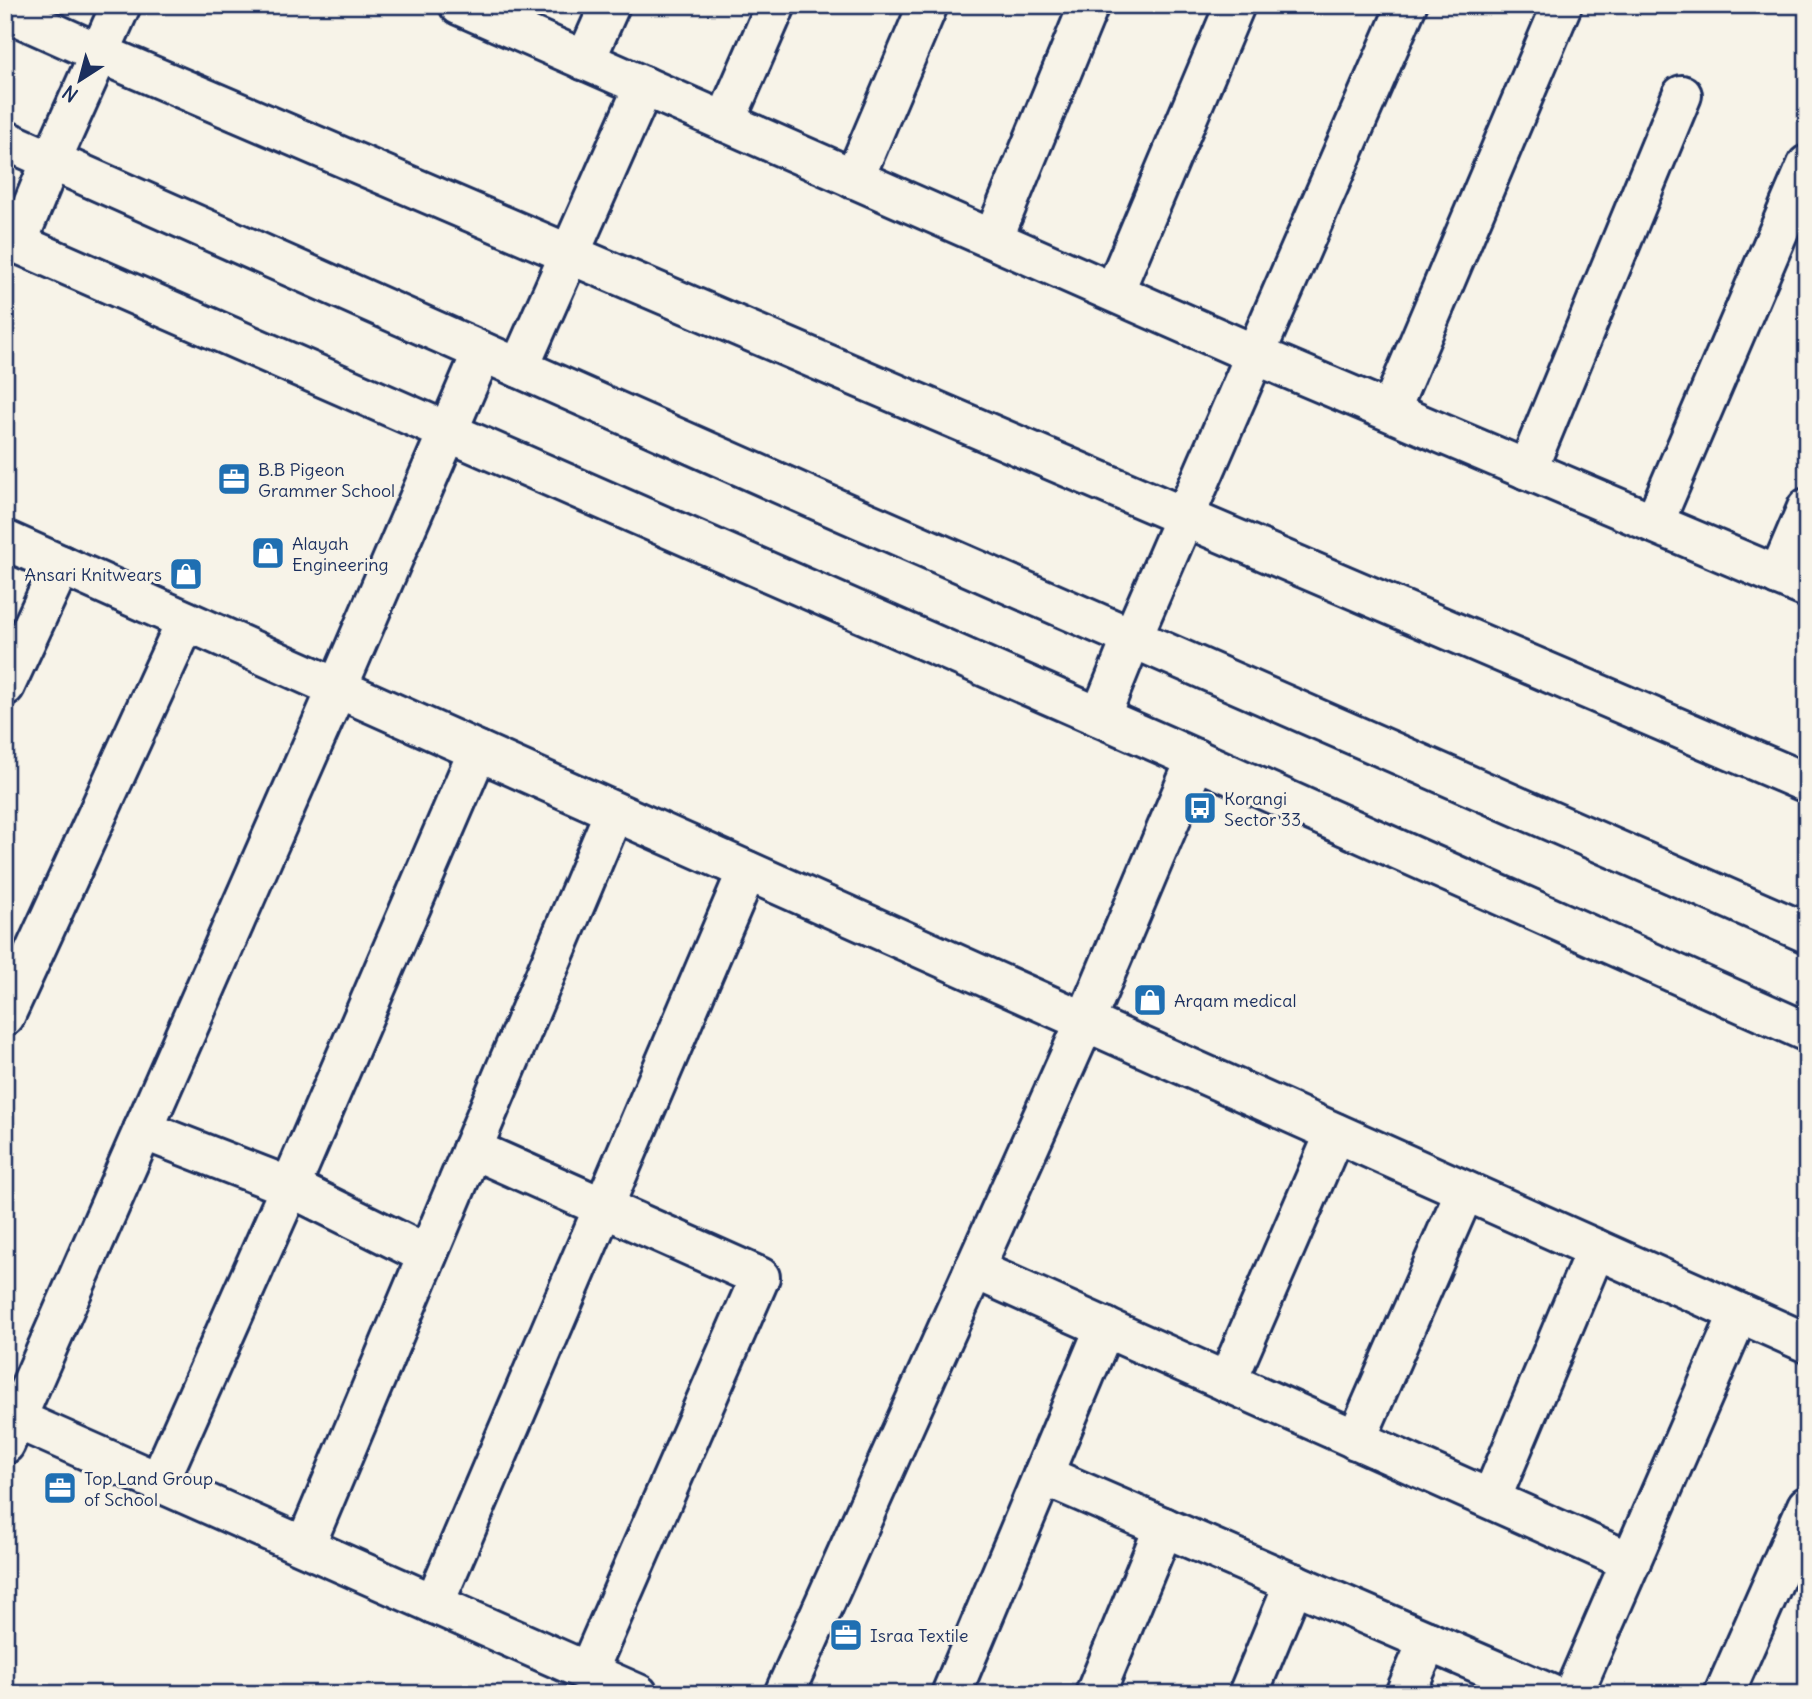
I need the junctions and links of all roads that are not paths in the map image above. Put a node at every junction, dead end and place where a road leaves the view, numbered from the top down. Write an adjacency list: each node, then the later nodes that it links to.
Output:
1 (121, 5): 11 (street)
2 (459, 5): 12 (street)
3 (610, 5): 12 (street)
4 (776, 5): 15 (street)
5 (928, 5): 19 (street)
6 (1089, 5): 20 (street)
7 (1235, 5): 23 (street)
8 (1407, 5): 25 (street)
9 (1562, 5): 27 (street)
10 (5, 11): 11 (street)
11 (99, 53): 17 (street); 22 (street)
12 (585, 61): 13 (street)
13 (644, 86): 15 (street); 22 (street)
14 (1682, 95): 29 (street)
15 (725, 122): 19 (street)
16 (5, 141): 17 (street)
17 (51, 161): 21 (street); 24 (street)
18 (1807, 165): 32 (street)
19 (854, 178): 20 (street)
20 (993, 239): 23 (street)
21 (11, 241): 28 (street)
22 (569, 254): 26 (street); 31 (street)
23 (1114, 292): 25 (street)
24 (482, 352): 26 (street); 28 (street)
25 (1256, 355): 27 (street); 31 (street)
26 (519, 368): 37 (street)
27 (1390, 411): 29 (street)
28 (447, 432): 39 (street); 40 (street)
29 (1527, 470): 32 (street)
30 (1807, 508): 35 (street)
31 (1185, 517): 37 (street); 43 (street)
32 (1654, 523): 35 (street)
33 (5, 540): 34 (street)
34 (61, 565): 36 (street); 38 (street)
35 (1792, 582)
36 (186, 621): 39 (street); 47 (street)
37 (1132, 638): 40 (street); 46 (street)
38 (5, 686)
39 (337, 689): 41 (street); 50 (street)
40 (1100, 717): 42 (street)
41 (478, 751): 44 (street); 53 (street)
42 (1196, 759): 48 (street); 49 (street)
43 (1807, 783)
44 (614, 811): 45 (street); 52 (street)
45 (747, 871): 48 (street); 55 (street)
46 (1807, 933)
47 (5, 1016)
48 (1085, 1022): 51 (street); 58 (street)
49 (1807, 1031)
50 (144, 1130): 53 (street); 63 (street)
51 (1335, 1133): 54 (street); 62 (street)
52 (472, 1149): 55 (street); 57 (street)
53 (290, 1187): 57 (street); 66 (street)
54 (1465, 1191): 56 (street); 64 (street)
55 (604, 1206): 73 (street); 75 (street)
56 (1596, 1249): 59 (street); 67 (street)
57 (427, 1255): 70 (street)
58 (974, 1269): 60 (street); 78 (street)
59 (1739, 1313): 61 (street); 71 (street)
60 (1105, 1327): 62 (street); 65 (street)
61 (1807, 1343)
62 (1227, 1382): 64 (street)
63 (11, 1431): 66 (street)
64 (1356, 1440): 67 (street)
65 (1043, 1475): 69 (street); 76 (street)
66 (159, 1482): 70 (street)
67 (1491, 1499): 71 (street)
68 (1807, 1506): 84 (street)
69 (1164, 1527): 72 (street); 79 (street)
70 (304, 1546): 73 (street)
71 (1631, 1562): 83 (street)
72 (1294, 1584): 74 (street); 80 (street)
73 (434, 1604): 75 (street)
74 (1428, 1641): 81 (street); 82 (street)
75 (588, 1671): 77 (street)
76 (963, 1690)
77 (638, 1694)
78 (784, 1694)
79 (1095, 1694)
80 (1248, 1694)
81 (1405, 1694)
82 (1550, 1694)
83 (1573, 1694)
84 (1724, 1694)

